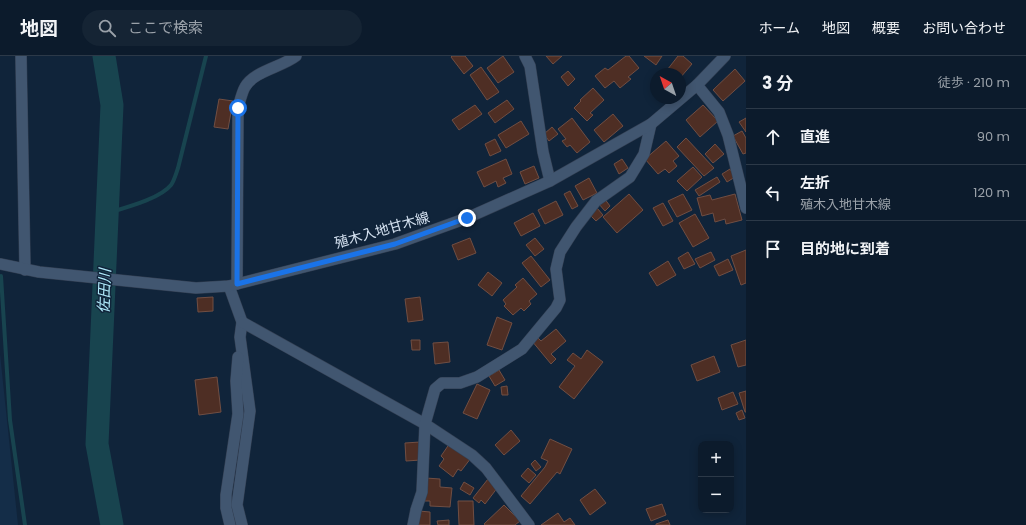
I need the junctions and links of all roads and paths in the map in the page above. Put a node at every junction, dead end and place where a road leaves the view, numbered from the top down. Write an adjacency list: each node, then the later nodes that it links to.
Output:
1 (21, 56): 10 (street)
2 (296, 56): 11 (street)
3 (525, 56): 7 (street)
4 (725, 56): 5 (street, 殖木入地甘木線)
5 (697, 85): 6 (street, 殖木入地甘木線); 8 (street)
6 (651, 124): 7 (street, 殖木入地甘木線); 14 (street)
7 (550, 181): 11 (street, 殖木入地甘木線)
8 (746, 208)
9 (0, 264): 10 (street, 殖木入地甘木線)
10 (25, 270): 11 (street, 殖木入地甘木線)
11 (233, 285): 12 (street)
12 (242, 322): 13 (street); 14 (street)
13 (240, 337): 15 (street); 16 (street)
14 (426, 424): 17 (street); 18 (street)
15 (230, 525)
16 (242, 525)
17 (413, 525)
18 (529, 525)

